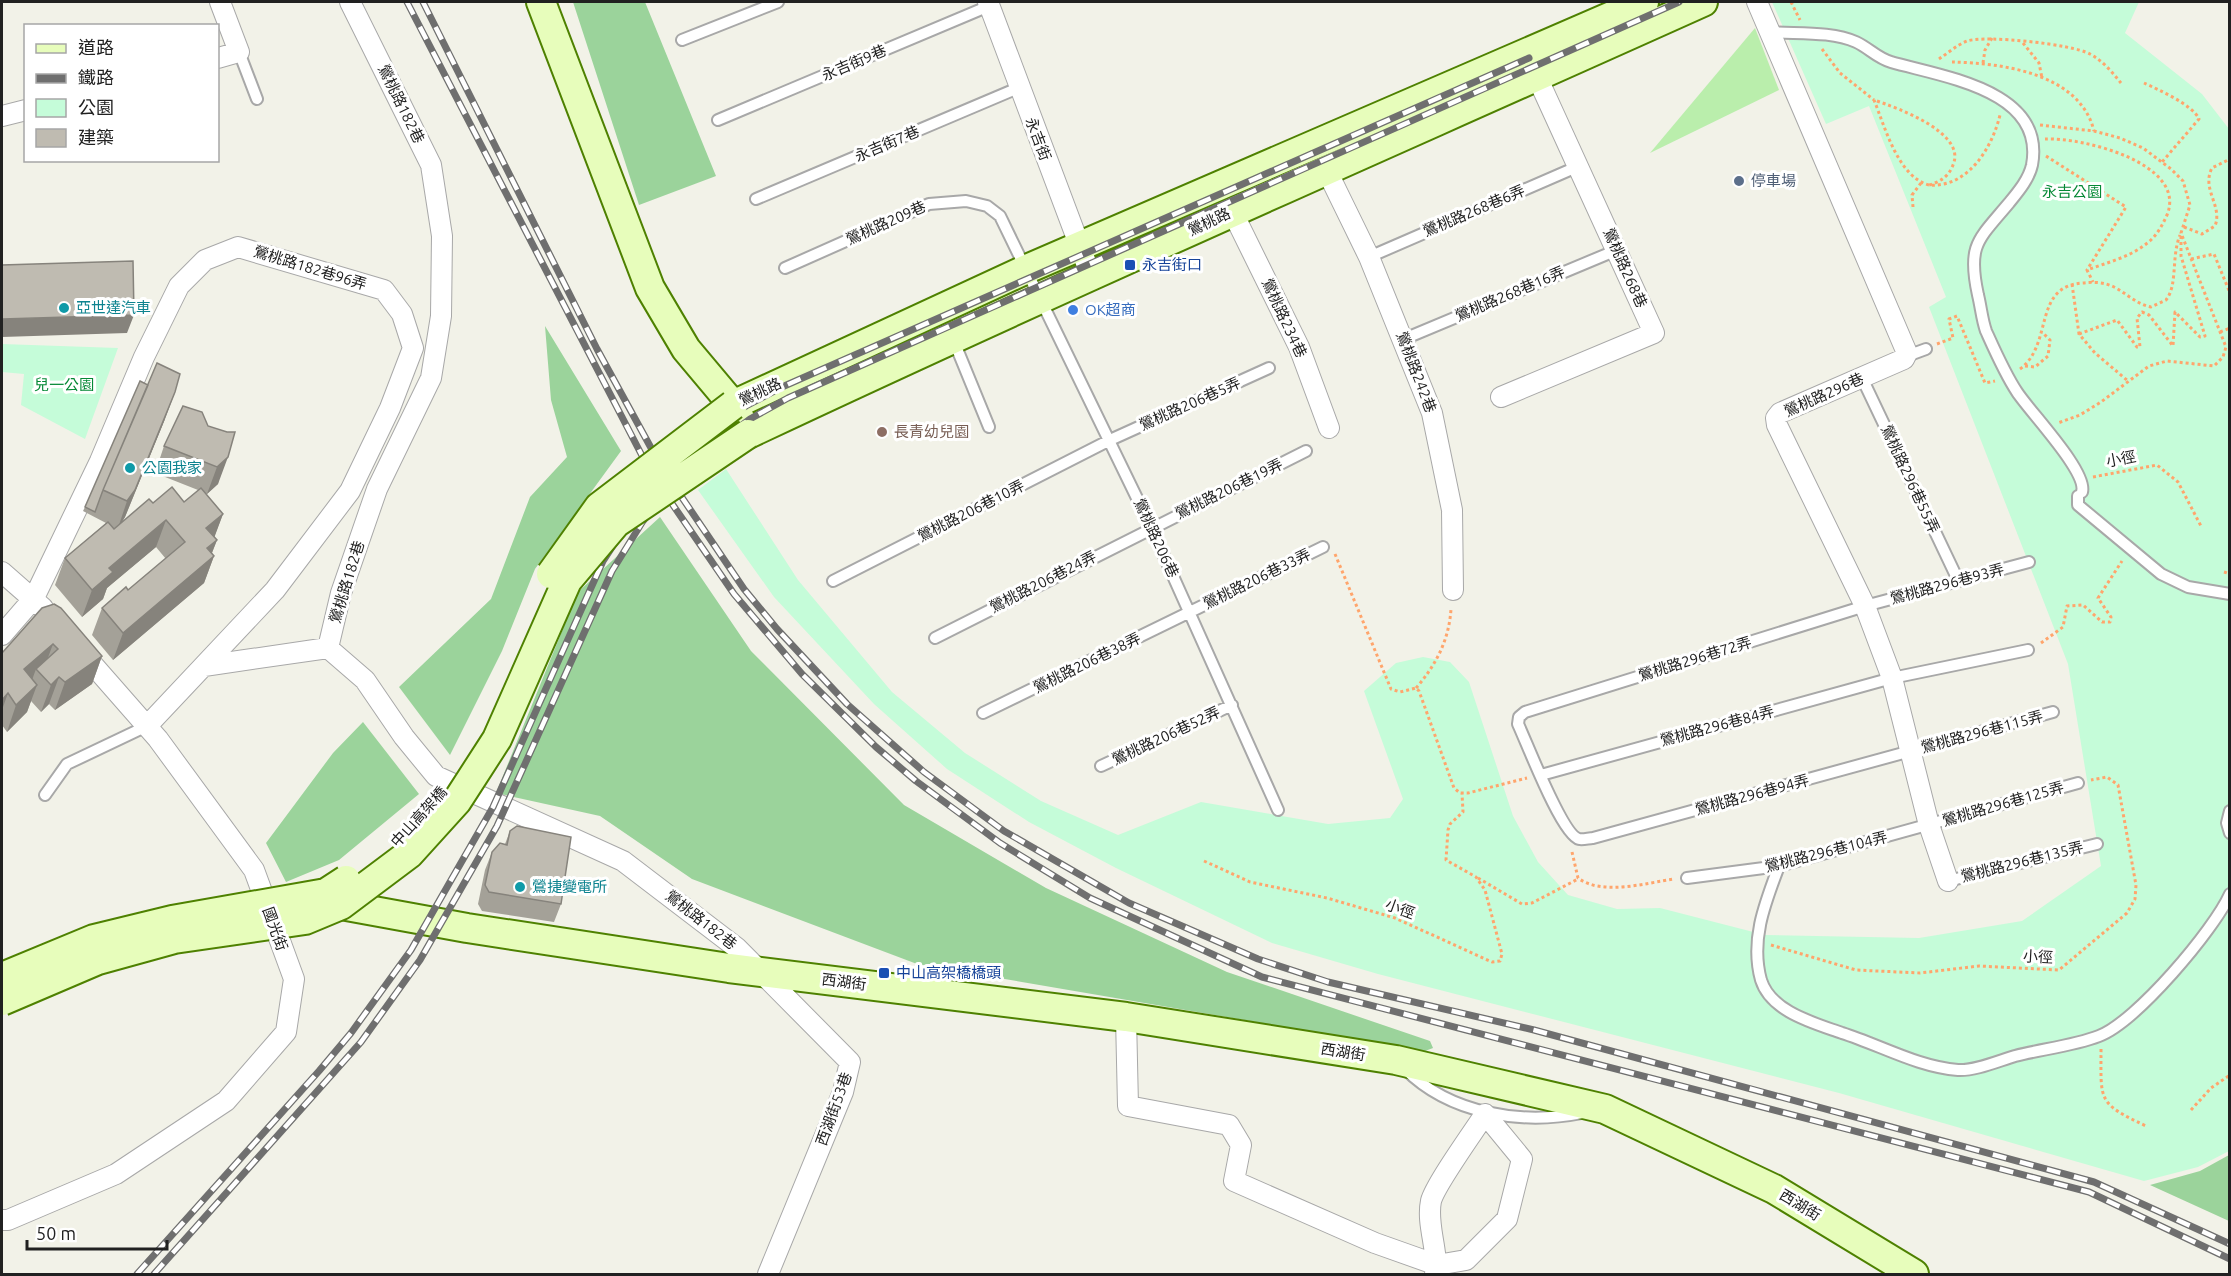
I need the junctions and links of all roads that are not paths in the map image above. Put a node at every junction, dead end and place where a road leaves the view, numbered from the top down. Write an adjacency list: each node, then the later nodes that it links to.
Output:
1 (220, 2): 11 (street)
2 (350, 2): 56 (street, 鶯桃路182巷)
3 (541, 2): 37 (street, 鶯桃路)
4 (777, 2): 10 (lane)
5 (1644, 2): 13 (street, 鶯桃路)
6 (1703, 2): 13 (street, 鶯桃路)
7 (1757, 2): 9 (street)
8 (988, 4): 14 (street, 永吉街); 18 (lane, 永吉街9巷)
9 (1771, 32): 33 (street); 50 (lane)
10 (682, 40)
11 (239, 52): 12 (street); 15 (lane)
12 (219, 58)
13 (1531, 65): 19 (street, 鶯桃路268巷); 20 (street, 鶯桃路); 23 (street, 鶯桃路)
14 (1018, 88): 21 (lane, 永吉街7巷); 23 (street, 永吉街)
15 (257, 99)
16 (24, 110): 17 (street)
17 (2, 116)
18 (718, 120)
19 (1579, 166): 24 (street, 鶯桃路268巷); 25 (lane, 鶯桃路268巷6弄)
20 (1326, 169): 22 (street, 鶯桃路); 25 (street, 鶯桃路242巷)
21 (756, 199)
22 (1232, 211): 28 (street, 鶯桃路); 39 (street, 鶯桃路234巷)
23 (1080, 248): 27 (street, 鶯桃路); 28 (street, 永吉街)
24 (1617, 250): 31 (lane, 鶯桃路268巷16弄); 36 (street, 鶯桃路268巷)
25 (1369, 257): 31 (street, 鶯桃路242巷)
26 (785, 268): 27 (lane, 鶯桃路209巷)
27 (1027, 269): 29 (lane, 鶯桃路206巷); 37 (street, 鶯桃路)
28 (1091, 276): 29 (street, 鶯桃路)
29 (1041, 299): 30 (street, 鶯桃路); 41 (lane, 鶯桃路206巷)
30 (953, 338): 38 (lane); 40 (street, 鶯桃路)
31 (1404, 339): 49 (street, 鶯桃路242巷)
32 (1926, 349): 33 (lane)
33 (1907, 356): 35 (street, 鶯桃路296巷)
34 (1269, 368): 41 (lane, 鶯桃路206巷5弄)
35 (1862, 378): 47 (lane, 鶯桃路296巷55弄); 52 (street, 鶯桃路296巷)
36 (1501, 397)
37 (732, 405): 40 (street, 鶯桃路); 78 (street, 中山高架橋, bridge)
38 (988, 428)
39 (1329, 428)
40 (748, 434): 78 (street, 中山高架橋, bridge)
41 (1110, 440): 43 (lane, 鶯桃路206巷); 48 (lane, 鶯桃路206巷10弄)
42 (1306, 450): 43 (lane, 鶯桃路206巷19弄)
43 (1151, 527): 53 (lane, 鶯桃路206巷); 55 (lane, 鶯桃路206巷24弄)
44 (1323, 547): 53 (lane, 鶯桃路206巷33弄)
45 (2029, 562): 47 (lane, 鶯桃路296巷93弄)
46 (2, 572): 51 (street, 國光街)
47 (1958, 580): 52 (lane, 鶯桃路296巷93弄)
48 (832, 582)
49 (1453, 590)
50 (2229, 594)
51 (34, 598): 54 (street, 鶯桃路182巷96弄); 58 (street, 鶯桃路182巷96弄); 63 (street, 國光街)
52 (1865, 606): 59 (street, 鶯桃路296巷); 66 (lane, 鶯桃路296巷72弄)
53 (1191, 612): 60 (lane, 鶯桃路206巷); 62 (lane, 鶯桃路206巷38弄)
54 (2, 635)
55 (935, 638)
56 (328, 648): 58 (street); 80 (street, 鶯桃路182巷)
57 (2028, 650): 59 (lane, 鶯桃路296巷84弄)
58 (204, 666): 63 (street, 鶯桃路182巷96弄)
59 (1893, 678): 64 (street, 鶯桃路296巷); 66 (lane, 鶯桃路296巷84弄)
60 (1232, 705): 65 (lane, 鶯桃路206巷52弄); 69 (lane, 鶯桃路206巷)
61 (2053, 712): 64 (lane, 鶯桃路296巷115弄)
62 (983, 714)
63 (147, 726): 68 (lane); 87 (street, 國光街)
64 (1911, 752): 66 (lane, 鶯桃路296巷94弄); 71 (street, 鶯桃路296巷)
65 (1101, 766)
66 (1541, 775)
67 (2078, 783): 71 (lane, 鶯桃路296巷125弄)
68 (45, 795)
69 (1278, 810)
70 (2229, 811): 72 (lane)
71 (1929, 825): 74 (lane, 鶯桃路296巷104弄); 76 (street, 鶯桃路296巷)
72 (2229, 833)
73 (2097, 844): 76 (lane, 鶯桃路296巷135弄)
74 (1779, 866): 75 (lane, 鶯桃路296巷104弄); 77 (lane)
75 (1687, 878)
76 (1948, 880)
77 (2229, 894)
78 (334, 899): 79 (street, 中山高架橋); 81 (street, 中山高架橋, bridge); 82 (street, 中山高架橋, bridge)
79 (729, 968): 80 (street, 西湖街)
80 (760, 971): 83 (street, 西湖街); 89 (street, 西湖街53巷)
81 (2, 977)
82 (2, 1001)
83 (1126, 1017): 84 (street, 西湖街); 88 (street)
84 (1396, 1060): 85 (street, 西湖街); 86 (lane)
85 (1605, 1109): 86 (lane); 90 (street, 西湖街)
86 (1485, 1114): 88 (street); 88 (street)
87 (2, 1220)
88 (1436, 1270)
89 (768, 1275)
90 (1914, 1275)

